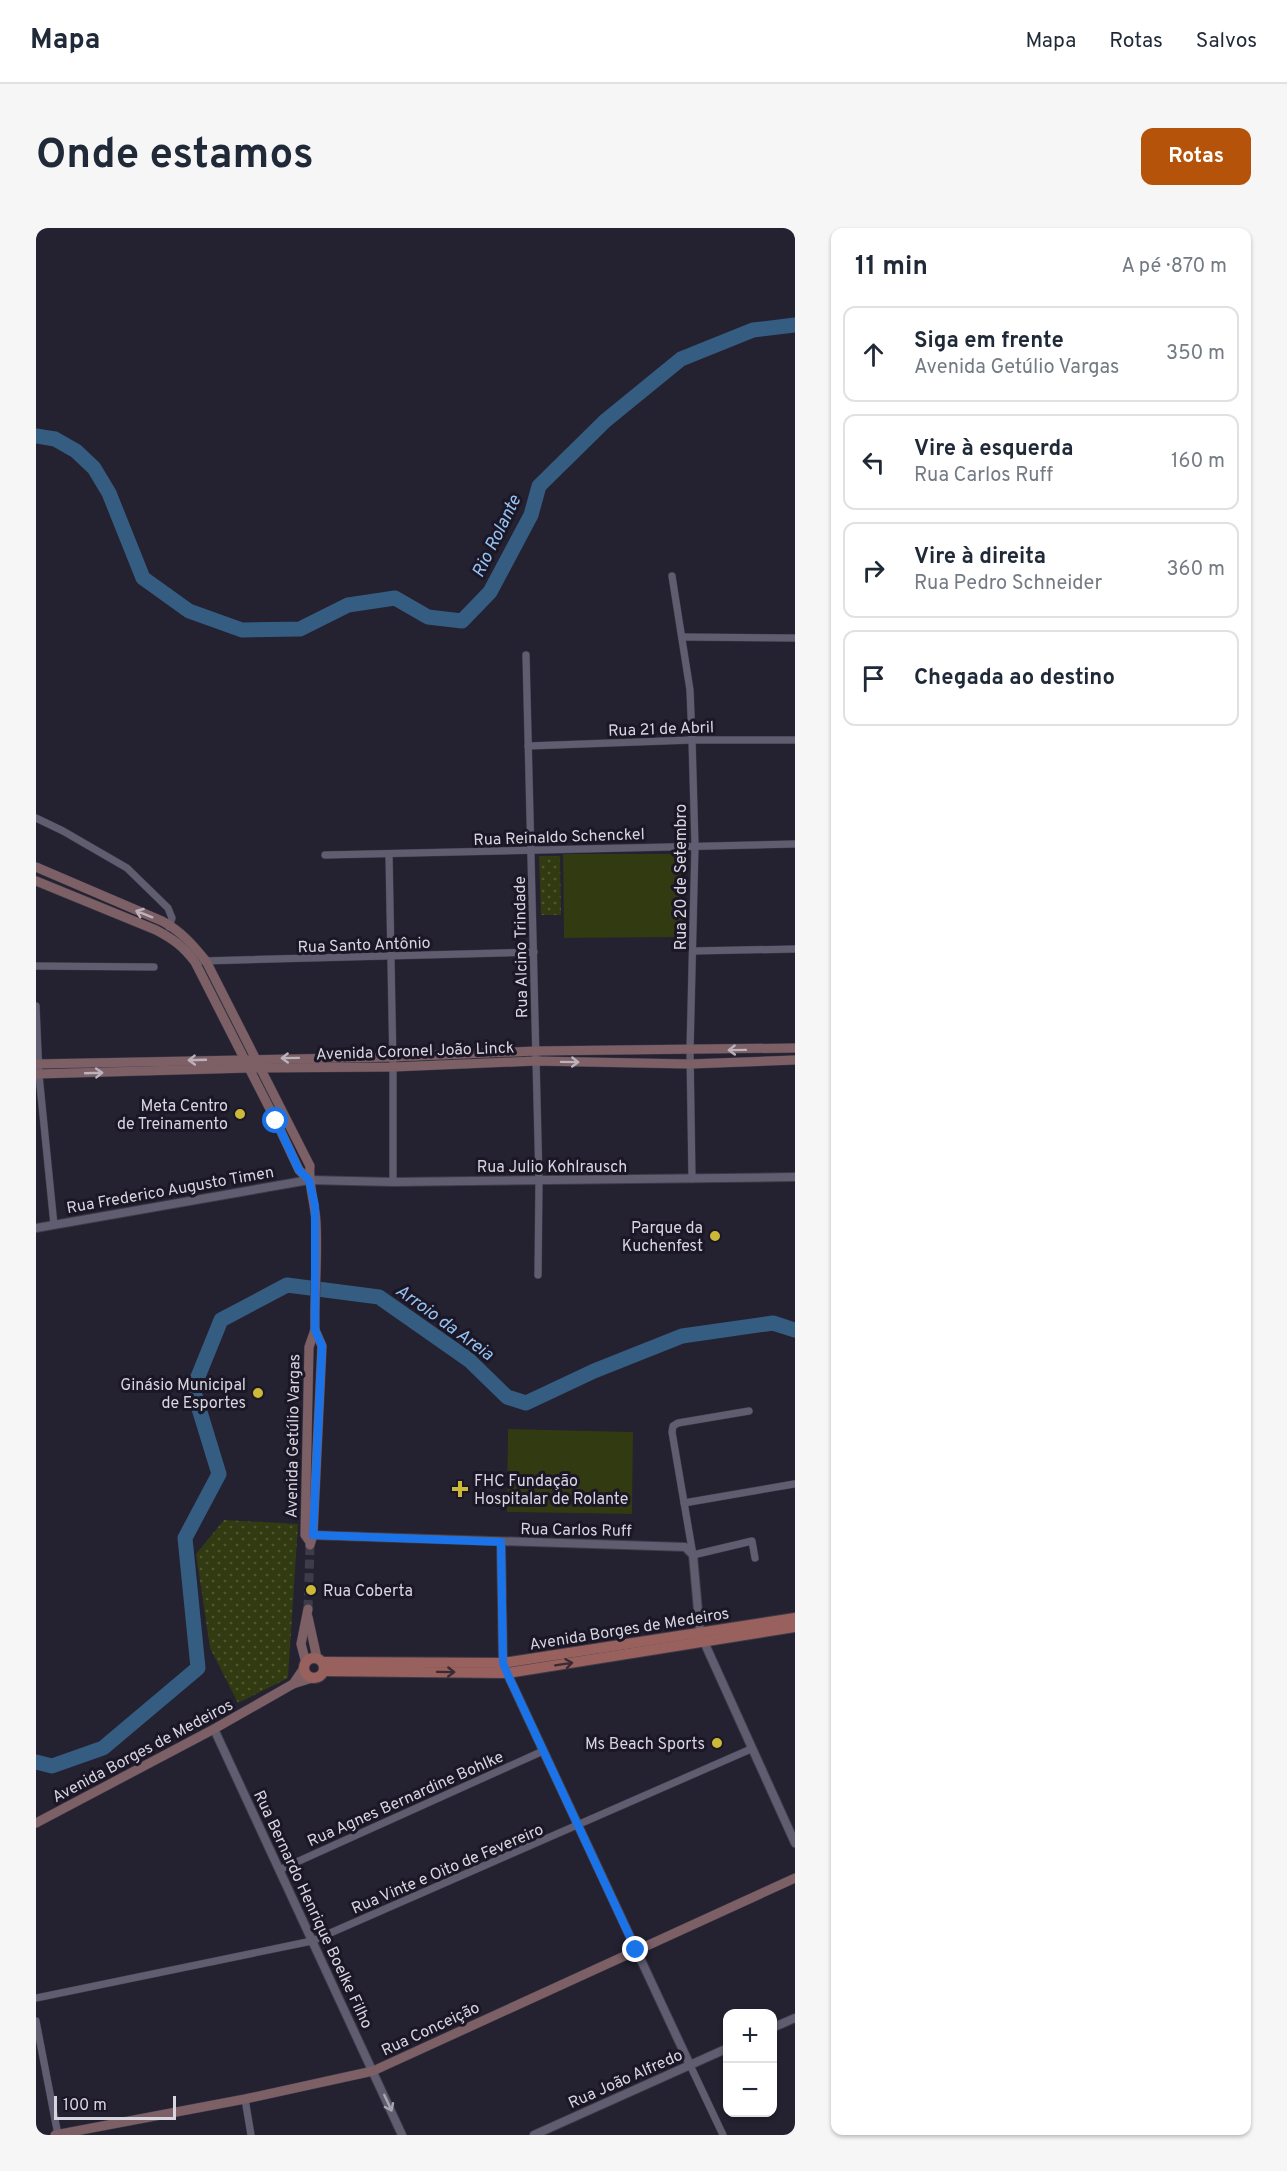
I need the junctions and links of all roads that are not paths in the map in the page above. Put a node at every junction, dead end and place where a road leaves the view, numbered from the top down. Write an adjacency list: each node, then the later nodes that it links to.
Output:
1 (672, 576): 2 (street, Rua 20 de Setembro)
2 (682, 637): 3 (street); 5 (street, Rua 20 de Setembro)
3 (795, 638)
4 (526, 655): 7 (street, Rua Alcino Trindade)
5 (692, 740): 6 (street, Rua 21 de Abril); 7 (street, Rua 21 de Abril); 10 (street, Rua 20 de Setembro)
6 (795, 741)
7 (528, 746): 11 (street, Rua Alcino Trindade)
8 (36, 818): 16 (street)
9 (795, 844): 10 (street, Rua Reinaldo Schenckel)
10 (695, 845): 11 (street, Rua Reinaldo Schenckel); 19 (street, Rua 20 de Setembro)
11 (531, 851): 12 (street, Rua Reinaldo Schenckel); 20 (street, Rua Alcino Trindade)
12 (389, 854): 13 (street, Rua Reinaldo Schenckel); 21 (street)
13 (325, 855)
14 (36, 867): 16 (main road, Avenida Getúlio Vargas, one-way to 14)
15 (36, 881): 17 (main road, Avenida Getúlio Vargas)
16 (171, 926): 17 (street); 22 (main road, Avenida Getúlio Vargas)
17 (164, 934): 23 (main road, Avenida Getúlio Vargas)
18 (795, 949): 19 (street)
19 (693, 951): 29 (street, Rua 20 de Setembro)
20 (534, 952): 21 (street, Rua Santo Antônio); 30 (street, Rua Alcino Trindade)
21 (390, 957): 22 (street, Rua Santo Antônio); 33 (street)
22 (206, 961): 23 (street, Rua Santo Antônio); 27 (main road, Avenida Getúlio Vargas)
23 (195, 962): 27 (main road, Avenida Getúlio Vargas)
24 (36, 966): 25 (street)
25 (154, 967)
26 (36, 1006): 34 (street)
27 (224, 1007): 31 (main road, Avenida Getúlio Vargas); 35 (main road, Avenida Getúlio Vargas)
28 (795, 1048): 29 (main road, Avenida Coronel João Linck, one-way to 29)
29 (690, 1051): 30 (main road, Avenida Coronel João Linck); 36 (street, Rua 20 de Setembro)
30 (536, 1056): 33 (main road, Avenida Coronel João Linck); 36 (main road, Avenida Coronel João Linck, one-way to 36); 44 (street, Rua Alcino Trindade)
31 (244, 1058): 35 (main road, Avenida Coronel João Linck); 37 (main road, Avenida Coronel João Linck, one-way to 37); 38 (main road, Avenida Getúlio Vargas)
32 (795, 1060): 36 (main road, Avenida Coronel João Linck)
33 (393, 1062): 35 (main road, Avenida Coronel João Linck); 45 (street)
34 (38, 1064): 37 (main road, Avenida Coronel João Linck); 39 (street)
35 (258, 1064): 38 (main road, Avenida Coronel João Linck); 40 (main road, Avenida Getúlio Vargas)
36 (690, 1064): 42 (street, Rua 20 de Setembro)
37 (167, 1066): 38 (main road, Avenida Coronel João Linck); 39 (main road, Avenida Coronel João Linck, one-way to 37)
38 (249, 1068): 40 (main road, Avenida Getúlio Vargas)
39 (38, 1075): 46 (street)
40 (280, 1119): 43 (main road, Avenida Getúlio Vargas)
41 (795, 1177): 42 (street, Rua Julio Kohlrausch)
42 (692, 1179): 44 (street, Rua Julio Kohlrausch)
43 (309, 1180): 45 (street, Rua Julio Kohlrausch); 46 (street, Rua Frederico Augusto Timen); 49 (main road, Avenida Getúlio Vargas)
44 (539, 1181): 45 (street, Rua Julio Kohlrausch); 48 (street, Rua Alcino Trindade)
45 (393, 1182)
46 (54, 1225): 47 (street, Rua Frederico Augusto Timen)
47 (36, 1228)
48 (538, 1275)
49 (315, 1330): 51 (main road, Avenida Getúlio Vargas); 52 (main road, Avenida Getúlio Vargas)
50 (749, 1411): 54 (street)
51 (308, 1420): 52 (main road); 55 (main road, Avenida Getúlio Vargas)
52 (318, 1422): 55 (main road, Avenida Getúlio Vargas)
53 (794, 1484): 54 (street)
54 (684, 1503): 57 (street)
55 (309, 1539): 56 (street, Rua Carlos Ruff)
56 (501, 1542): 57 (street, Rua Carlos Ruff); 65 (street)
57 (693, 1555): 58 (street); 62 (street)
58 (755, 1558)
59 (795, 1618): 61 (main road, Avenida Borges de Medeiros)
60 (795, 1627): 61 (main road, Avenida Borges de Medeiros)
61 (746, 1630): 62 (main road, Avenida Borges de Medeiros)
62 (702, 1637): 65 (main road, Avenida Borges de Medeiros); 69 (street)
63 (321, 1664): 64 (main road); 64 (main road); 65 (main road, Avenida Borges de Medeiros); 66 (main road)
64 (305, 1665): 66 (main road); 67 (main road)
65 (505, 1668): 70 (street)
66 (312, 1678): 67 (main road)
67 (293, 1684): 68 (main road, Avenida Borges de Medeiros)
68 (214, 1729): 71 (main road, Avenida Borges de Medeiros); 74 (street, Rua Bernardo Henrique Boelke Filho)
69 (751, 1749): 72 (street, Rua Vinte e Oito de Fevereiro); 73 (street)
70 (543, 1751): 72 (street); 74 (street, Rua Agnes Bernardine Bohlke)
71 (36, 1823)
72 (578, 1826): 76 (street, Rua Vinte e Oito de Fevereiro); 77 (street)
73 (795, 1843)
74 (279, 1870): 76 (street, Rua Bernardo Henrique Boelke Filho)
75 (795, 1878): 77 (main road, Rua Conceição)
76 (312, 1941): 78 (street, Rua Vinte e Oito de Fevereiro); 84 (street, Rua Bernardo Henrique Boelke Filho)
77 (636, 1950): 83 (street); 84 (main road, Rua Conceição)
78 (36, 1998)
79 (795, 2018): 81 (street)
80 (36, 2021): 86 (street)
81 (777, 2026)
82 (723, 2050): 83 (street, Rua João Alfredo)
83 (690, 2065): 89 (street, Rua João Alfredo); 90 (street)
84 (373, 2071): 85 (main road, Rua Conceição); 88 (street, Rua Bernardo Henrique Boelke Filho, one-way to 88)
85 (244, 2099): 86 (main road, Rua Conceição); 87 (street)
86 (56, 2135)
87 (251, 2135)
88 (402, 2135)
89 (534, 2135)
90 (723, 2135)

